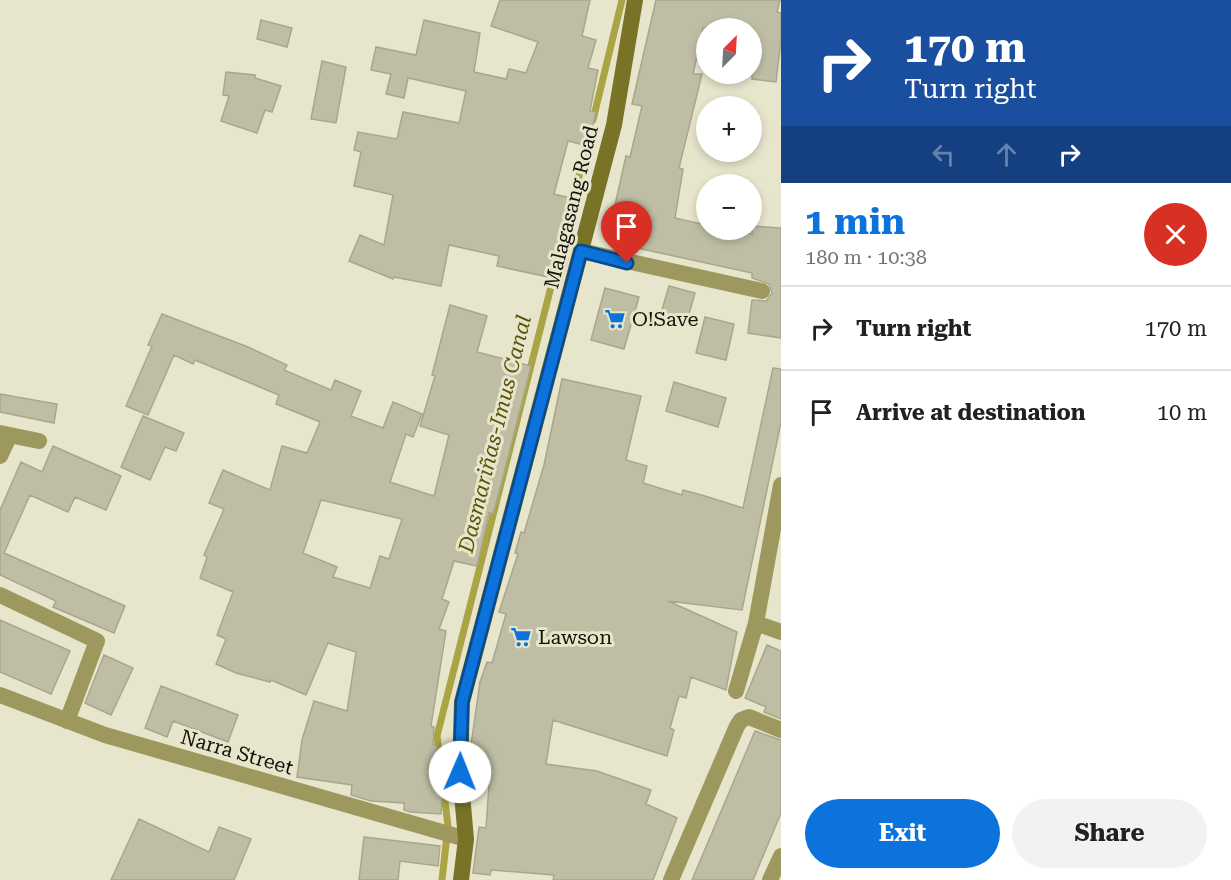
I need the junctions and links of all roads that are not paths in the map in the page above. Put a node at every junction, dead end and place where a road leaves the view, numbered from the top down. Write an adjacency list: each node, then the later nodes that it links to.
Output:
1 (635, 0): 2 (main road, Malagasang Road)
2 (581, 251): 3 (street); 15 (main road, Malagasang Road)
3 (762, 291)
4 (5, 434): 5 (street); 6 (street)
5 (39, 441)
6 (0, 456)
7 (781, 485): 9 (street)
8 (0, 595): 13 (street)
9 (756, 624): 10 (street); 11 (street)
10 (781, 632)
11 (736, 691)
12 (0, 695): 13 (street, Narra Street)
13 (67, 721): 15 (street, Narra Street)
14 (781, 730): 18 (street)
15 (466, 839): 17 (main road, Malagasang Road)
16 (781, 856): 19 (street)
17 (461, 880)
18 (671, 880)
19 (770, 880)

